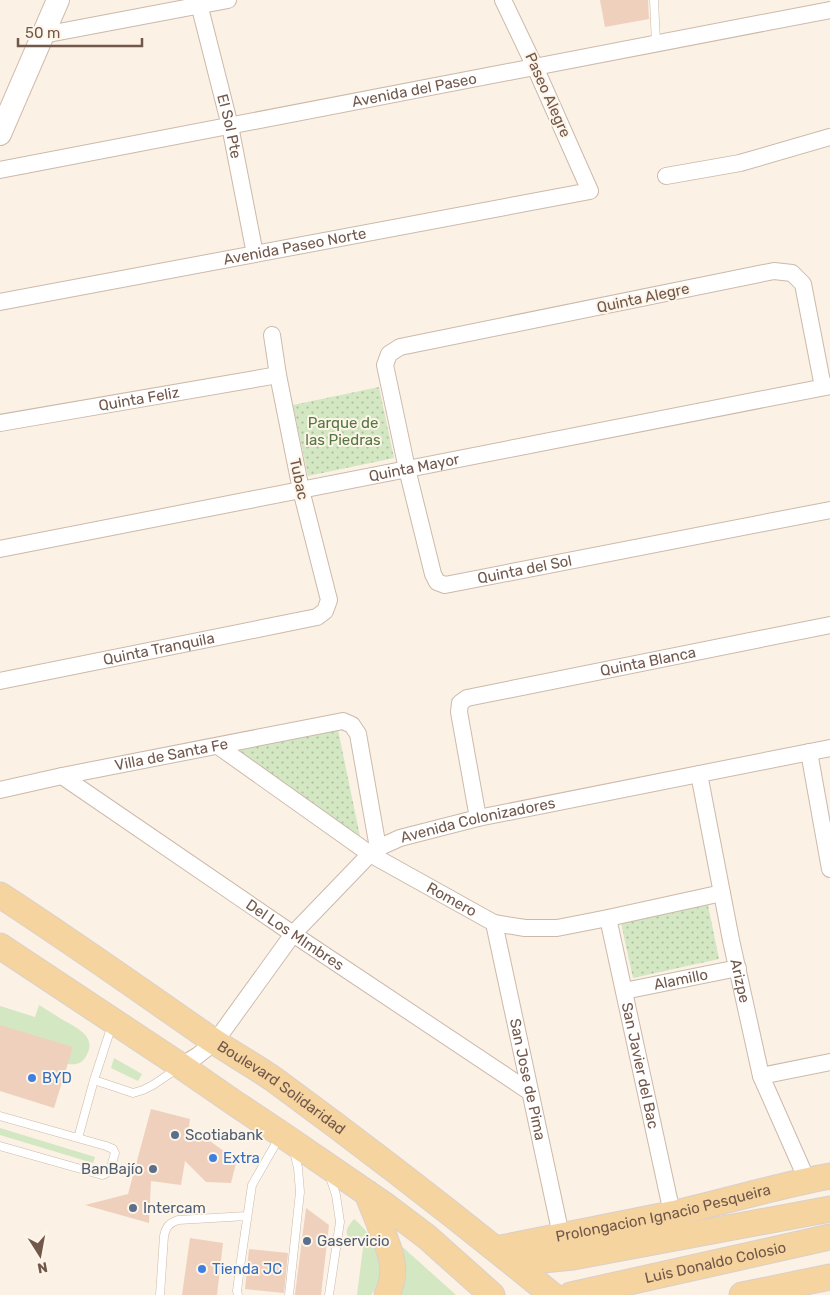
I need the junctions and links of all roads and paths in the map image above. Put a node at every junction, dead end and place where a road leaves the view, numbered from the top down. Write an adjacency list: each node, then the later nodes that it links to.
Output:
1 (58, 0): 7 (street)
2 (228, 0): 5 (street)
3 (503, 0): 9 (street, Paseo Alegre)
4 (654, 0): 8 (lane)
5 (198, 3): 7 (street); 10 (street, El Sol Pte)
6 (828, 8): 8 (street, Avenida del Paseo)
7 (43, 35): 11 (street)
8 (656, 43): 9 (street, Avenida del Paseo)
9 (535, 67): 10 (street, Avenida del Paseo); 15 (street, Paseo Alegre)
10 (230, 126): 13 (street, Avenida del Paseo); 16 (street, El Sol Pte)
11 (0, 134)
12 (830, 137): 14 (street)
13 (0, 170)
14 (666, 176)
15 (590, 192): 16 (street, Avenida Paseo Norte)
16 (255, 254): 17 (street, Avenida Paseo Norte)
17 (0, 302)
18 (272, 335): 20 (street, Tubac)
19 (385, 365): 21 (street, Quinta Alegre); 23 (street, Quinta del Sol)
20 (278, 375): 22 (street, Quinta Feliz); 24 (street, Tubac)
21 (826, 387): 23 (street, Quinta Mayor)
22 (0, 423)
23 (407, 469): 24 (street, Quinta Mayor); 25 (street, Quinta del Sol)
24 (301, 490): 26 (street, Quinta Mayor); 27 (street, Tubac)
25 (830, 510)
26 (0, 549)
27 (317, 616): 29 (street, Quinta Tranquila)
28 (830, 625): 36 (street, Quinta Blanca)
29 (0, 680)
30 (218, 746): 34 (street, Villa de Santa Fe); 37 (street, Romero); 37 (street, Villa de Santa Fe)
31 (830, 748): 32 (street, Avenida Colonizadores)
32 (809, 752): 33 (street, Avenida Colonizadores); 38 (street)
33 (699, 774): 36 (street, Avenida Colonizadores); 39 (street, Arizpe)
34 (62, 776): 35 (street, Villa de Santa Fe); 43 (street, Del Los MImbres)
35 (0, 790)
36 (478, 818): 37 (street, Avenida Colonizadores)
37 (374, 851): 42 (street, Romero); 43 (street, Avenida Colonizadores)
38 (830, 869)
39 (722, 893): 41 (street, Romero); 45 (street, Arizpe)
40 (0, 894): 48 (main road, Boulevard Solidaridad)
41 (608, 918): 42 (street, Romero); 46 (street, San Javier del Bac)
42 (494, 923): 53 (street, San Jose de Pima)
43 (292, 934): 48 (street, Avenida Colonizadores); 53 (street, Del Los MImbres)
44 (0, 946): 47 (main road)
45 (738, 968): 46 (street, Alamillo); 51 (street, Arizpe)
46 (624, 991): 62 (street, San Javier del Bac)
47 (113, 1021): 50 (main road); 52 (lane)
48 (215, 1042): 50 (street, Avenida Colonizadores); 66 (main road, Boulevard Solidaridad)
49 (830, 1062): 51 (street)
50 (181, 1066): 52 (lane); 55 (main road)
51 (761, 1076): 59 (street, Arizpe)
52 (94, 1080): 56 (lane)
53 (530, 1092): 64 (street, San Jose de Pima)
54 (0, 1116): 56 (lane)
55 (286, 1137): 58 (main road); 63 (lane); 71 (lane)
56 (78, 1138): 57 (lane)
57 (0, 1146)
58 (323, 1162): 60 (main road); 68 (lane)
59 (819, 1178): 62 (main road, Prolongacion Ignacio Pesqueira)
60 (367, 1193): 72 (main road); 73 (main road)
61 (830, 1209): 66 (main road)
62 (672, 1213): 64 (main road, Prolongacion Ignacio Pesqueira)
63 (248, 1216): 69 (lane); 70 (lane)
64 (561, 1235): 66 (main road, Prolongacion Ignacio Pesqueira)
65 (830, 1237): 75 (main road, Luis Donaldo Colosio)
66 (496, 1250): 74 (main road, Boulevard Solidaridad)
67 (830, 1277): 76 (main road)
68 (327, 1292)
69 (160, 1295)
70 (238, 1295)
71 (289, 1295)
72 (387, 1295)
73 (492, 1295)
74 (552, 1295)
75 (571, 1295)
76 (742, 1295)

